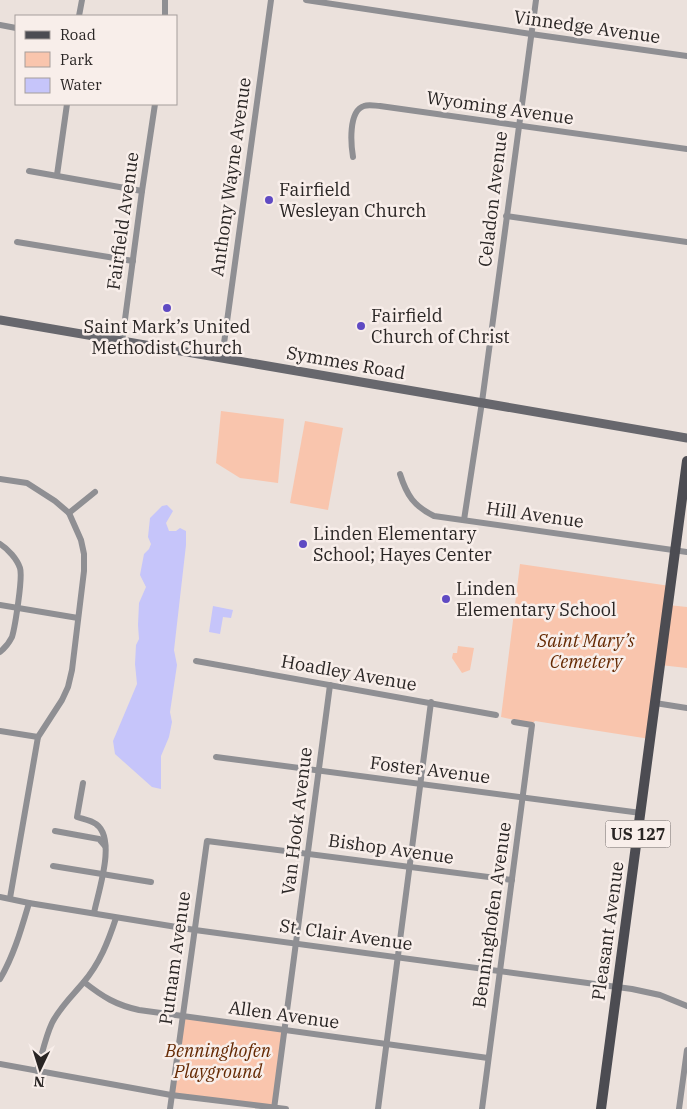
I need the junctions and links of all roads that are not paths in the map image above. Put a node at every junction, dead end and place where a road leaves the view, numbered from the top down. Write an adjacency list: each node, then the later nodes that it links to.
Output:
1 (82, 0): 6 (street)
2 (165, 0): 7 (street)
3 (271, 0): 26 (street, Anthony Wayne Avenue)
4 (306, 0): 10 (street, Vinnedge Avenue)
5 (536, 0): 10 (street, Celadon Avenue)
6 (79, 15)
7 (165, 15)
8 (0, 25): 9 (street)
9 (15, 28)
10 (531, 34): 11 (street, Vinnedge Avenue); 14 (street, Celadon Avenue)
11 (687, 56)
12 (66, 105): 18 (street)
13 (155, 105): 19 (street, Fairfield Avenue)
14 (518, 126): 15 (street, Wyoming Avenue); 16 (street, Wyoming Avenue); 20 (street, Celadon Avenue)
15 (687, 149)
16 (354, 157)
17 (29, 170): 18 (street)
18 (57, 175): 19 (street)
19 (142, 191): 23 (street, Fairfield Avenue)
20 (506, 216): 22 (street); 27 (street, Celadon Avenue)
21 (17, 242): 23 (street)
22 (687, 242)
23 (133, 261): 25 (street, Fairfield Avenue)
24 (0, 320): 25 (main road, Symmes Road)
25 (122, 342): 26 (main road, Symmes Road)
26 (222, 358): 27 (main road, Symmes Road)
27 (482, 402): 28 (main road, Symmes Road); 34 (street, Celadon Avenue)
28 (687, 438)
29 (687, 461): 36 (main road, Pleasant Avenue / US 127)
30 (400, 474): 34 (street, Hill Avenue)
31 (0, 478): 33 (street)
32 (95, 492): 33 (street)
33 (69, 513): 40 (street)
34 (464, 520): 36 (street, Hill Avenue)
35 (0, 544): 39 (street)
36 (674, 550): 37 (street, Hill Avenue); 45 (main road, Pleasant Avenue / US 127)
37 (687, 552)
38 (0, 605): 39 (street)
39 (16, 608): 40 (street); 41 (street)
40 (78, 618): 50 (street)
41 (0, 652)
42 (196, 661): 43 (street, Hoadley Avenue)
43 (330, 685): 44 (street, Hoadley Avenue); 52 (street, Van Hook Avenue)
44 (431, 702): 47 (street, Hoadley Avenue); 54 (street)
45 (655, 703): 46 (street); 56 (main road, Pleasant Avenue / US 127)
46 (687, 708)
47 (496, 715)
48 (514, 722): 55 (street, Benninghofen Avenue)
49 (0, 731): 50 (street)
50 (38, 737): 67 (street)
51 (216, 757): 52 (street, Foster Avenue)
52 (318, 772): 54 (street, Foster Avenue); 60 (street, Van Hook Avenue)
53 (83, 783): 59 (street)
54 (422, 784): 55 (street, Foster Avenue); 62 (street)
55 (524, 798): 56 (street, Foster Avenue); 64 (street, Benninghofen Avenue)
56 (641, 813): 77 (main road, Pleasant Avenue / US 127)
57 (55, 831): 59 (street)
58 (207, 841): 60 (street, Bishop Avenue); 71 (street, Putnam Avenue)
59 (106, 848): 63 (street)
60 (307, 853): 62 (street, Bishop Avenue); 72 (street, Van Hook Avenue)
61 (53, 866): 63 (street)
62 (410, 868): 64 (street, Bishop Avenue); 73 (street)
63 (102, 875): 65 (street); 69 (street)
64 (512, 880): 74 (street, Benninghofen Avenue)
65 (151, 882)
66 (0, 897): 67 (street, St. Clair Avenue)
67 (10, 898): 68 (street, St. Clair Avenue)
68 (29, 903): 69 (street, St. Clair Avenue); 75 (street)
69 (94, 913): 70 (street, St. Clair Avenue)
70 (116, 918): 71 (street, St. Clair Avenue); 76 (street)
71 (195, 930): 72 (street, St. Clair Avenue); 79 (street, Putnam Avenue)
72 (296, 944): 73 (street, St. Clair Avenue); 80 (street, Van Hook Avenue)
73 (398, 958): 74 (street, St. Clair Avenue); 81 (street)
74 (500, 972): 77 (street, St. Clair Avenue); 83 (street, Benninghofen Avenue)
75 (0, 979)
76 (84, 982): 79 (street, Allen Avenue); 85 (street)
77 (617, 987): 78 (street, St. Clair Avenue); 92 (main road, Pleasant Avenue / US 127)
78 (687, 1006)
79 (182, 1017): 80 (street, Allen Avenue); 86 (street, Putnam Avenue)
80 (285, 1031): 81 (street, Allen Avenue); 87 (street, Van Hook Avenue)
81 (387, 1044): 83 (street, Allen Avenue); 90 (street)
82 (687, 1050): 93 (street)
83 (488, 1058): 91 (street, Benninghofen Avenue)
84 (0, 1064): 85 (street)
85 (37, 1071): 86 (street)
86 (171, 1095): 87 (street); 88 (street, Putnam Avenue)
87 (274, 1108): 89 (street)
88 (170, 1109)
89 (286, 1109)
90 (378, 1109)
91 (482, 1109)
92 (601, 1109)
93 (679, 1109)

